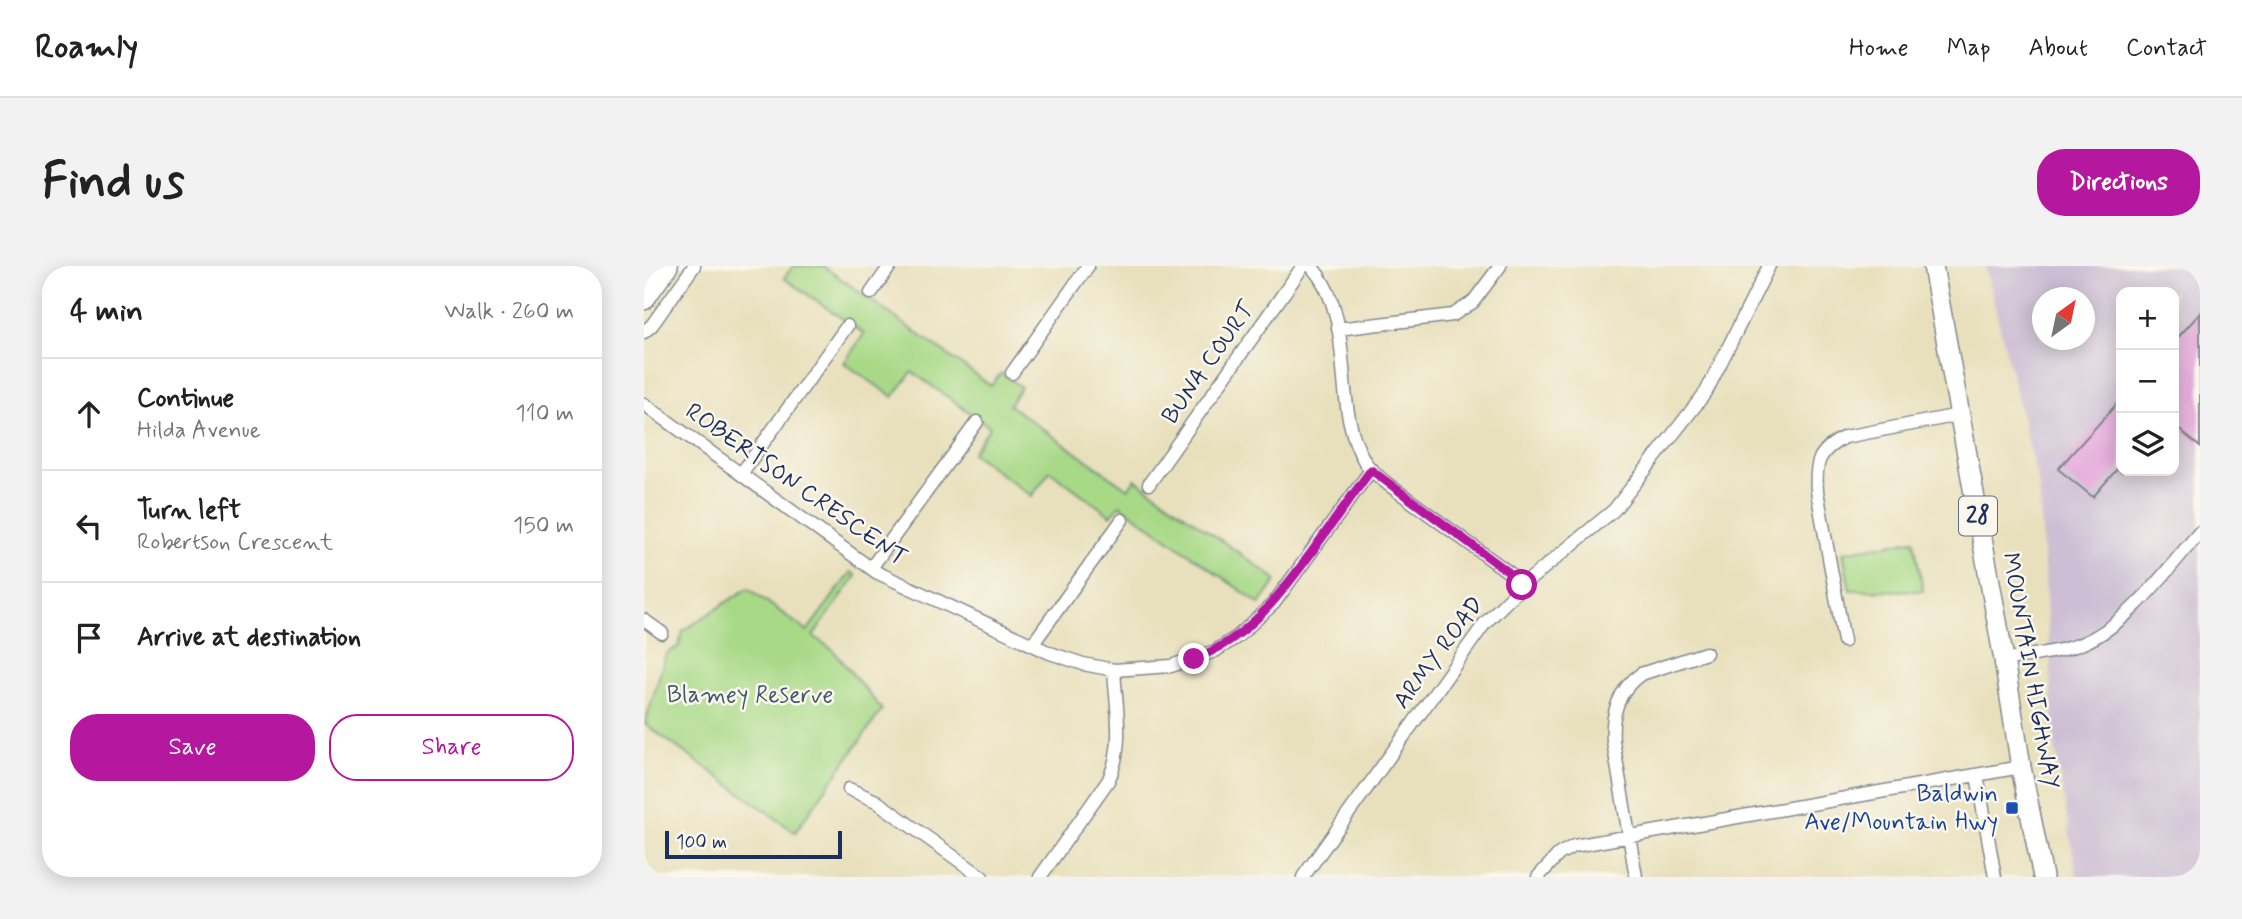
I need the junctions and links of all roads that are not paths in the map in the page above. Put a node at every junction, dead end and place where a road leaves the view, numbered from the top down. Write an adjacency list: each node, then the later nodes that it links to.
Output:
1 (668, 266): 11 (main road)
2 (694, 266): 14 (street)
3 (890, 266): 10 (street)
4 (1088, 266): 15 (street)
5 (1303, 266): 21 (street, BUNA COURT)
6 (1311, 266): 13 (street)
7 (1500, 266): 13 (street)
8 (1769, 266): 25 (street, ARMY ROAD)
9 (1933, 266): 17 (main road, MOUNTAIN HIGHWAY / 28)
10 (871, 293)
11 (644, 300)
12 (847, 326): 20 (street)
13 (1338, 329): 19 (street)
14 (644, 332)
15 (1012, 373)
16 (644, 404): 20 (street, ROBERTSON CRESCENT)
17 (1959, 415): 28 (street); 31 (main road, MOUNTAIN HIGHWAY / 28)
18 (977, 422): 24 (street)
19 (1371, 470): 25 (street); 32 (street, ROBERTSON CRESCENT)
20 (741, 474): 24 (street, ROBERTSON CRESCENT)
21 (1149, 484)
22 (1122, 520): 29 (street)
23 (2200, 532): 31 (street)
24 (871, 568): 29 (street, ROBERTSON CRESCENT)
25 (1522, 585): 39 (street, ARMY ROAD)
26 (644, 620): 27 (street)
27 (662, 633)
28 (1844, 641)
29 (1032, 645): 32 (street, ROBERTSON CRESCENT)
30 (1706, 653): 36 (street)
31 (2004, 660): 33 (main road, MOUNTAIN HIGHWAY / 28)
32 (1114, 670): 38 (street)
33 (2021, 767): 34 (street); 43 (main road, MOUNTAIN HIGHWAY / 28)
34 (1977, 775): 36 (street); 42 (street)
35 (849, 789): 37 (street)
36 (1629, 836): 40 (street); 41 (street)
37 (982, 877)
38 (1040, 877)
39 (1303, 877)
40 (1538, 877)
41 (1636, 877)
42 (1995, 877)
43 (2043, 877)

